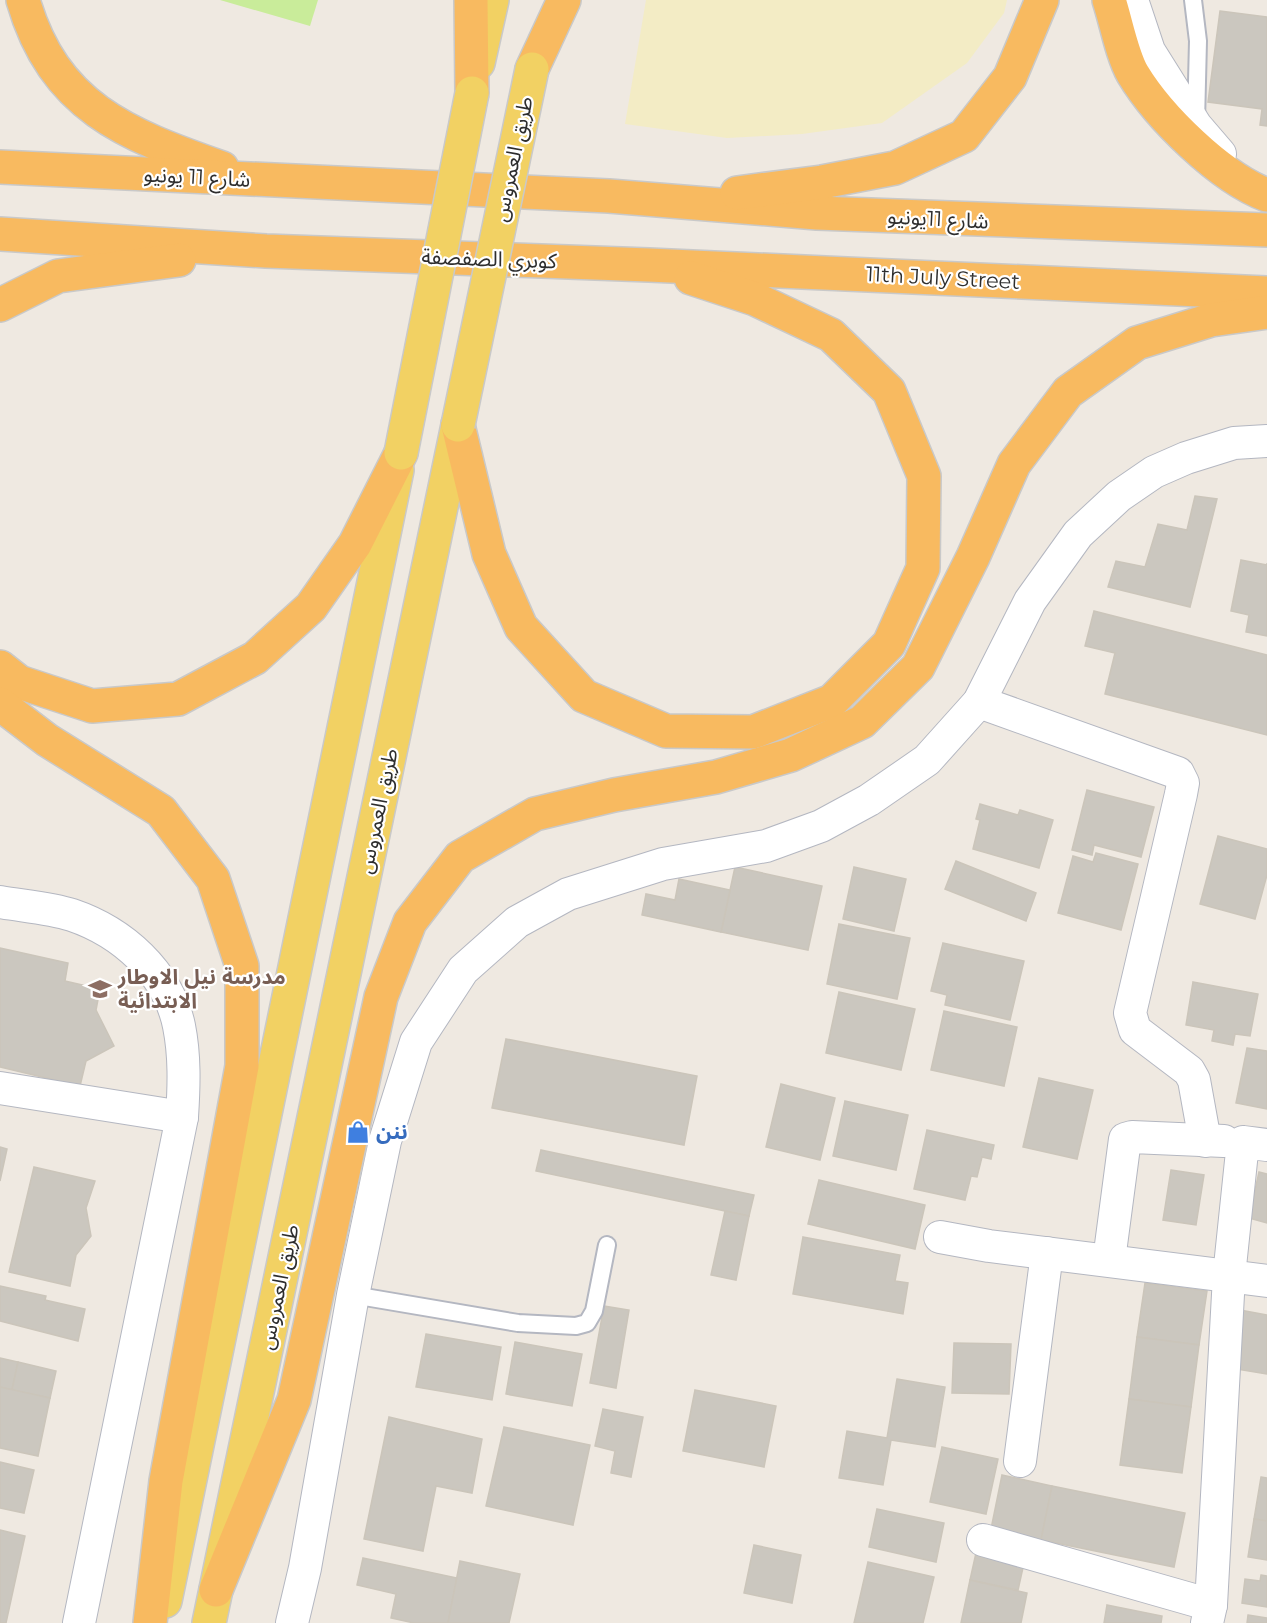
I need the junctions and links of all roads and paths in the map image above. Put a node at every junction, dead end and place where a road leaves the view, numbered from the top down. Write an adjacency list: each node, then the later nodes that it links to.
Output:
1 (23, 0): 14 (highway)
2 (471, 0): 11 (highway)
3 (492, 0): 11 (main road)
4 (547, 0): 10 (main road, طريق العمروس)
5 (564, 0): 10 (highway)
6 (1042, 0): 17 (highway)
7 (1109, 0): 15 (highway)
8 (1132, 0): 12 (street)
9 (1193, 0): 12 (lane)
10 (532, 69): 25 (main road, طريق العمروس, bridge)
11 (472, 93): 27 (main road, bridge)
12 (1196, 126): 15 (street)
13 (0, 167): 14 (highway, شارع 11 يونيو)
14 (258, 180): 16 (highway, شارع 11 يونيو)
15 (1258, 191)
16 (609, 196): 17 (highway, شارع 11يونيو)
17 (677, 201): 18 (highway, شارع 11يونيو)
18 (1267, 230)
19 (0, 234): 20 (highway)
20 (267, 251): 21 (highway, كوبري الصفصفة); 23 (highway)
21 (634, 264): 22 (highway, 11th July Street); 25 (highway)
22 (1267, 293)
23 (0, 305)
24 (1267, 312): 45 (highway)
25 (458, 425): 45 (main road, طريق العمروس)
26 (1267, 441): 29 (street)
27 (401, 453): 28 (highway); 49 (main road)
28 (0, 667)
29 (979, 702): 34 (street); 42 (street)
30 (0, 704): 48 (highway)
31 (0, 902): 33 (street)
32 (0, 1088): 33 (street)
33 (182, 1117): 47 (street)
34 (1205, 1141): 35 (street); 39 (street)
35 (1255, 1144): 40 (street)
36 (940, 1237): 38 (street)
37 (608, 1245): 42 (lane)
38 (1047, 1253): 39 (street); 43 (street)
39 (1109, 1260): 40 (street)
40 (1228, 1276): 41 (street); 46 (street)
41 (1267, 1281)
42 (353, 1295): 51 (street)
43 (1020, 1461)
44 (983, 1540): 46 (street)
45 (216, 1590): 50 (main road, طريق العمروس)
46 (1209, 1614)
47 (79, 1623)
48 (150, 1623)
49 (160, 1623)
50 (209, 1623)
51 (292, 1623)

